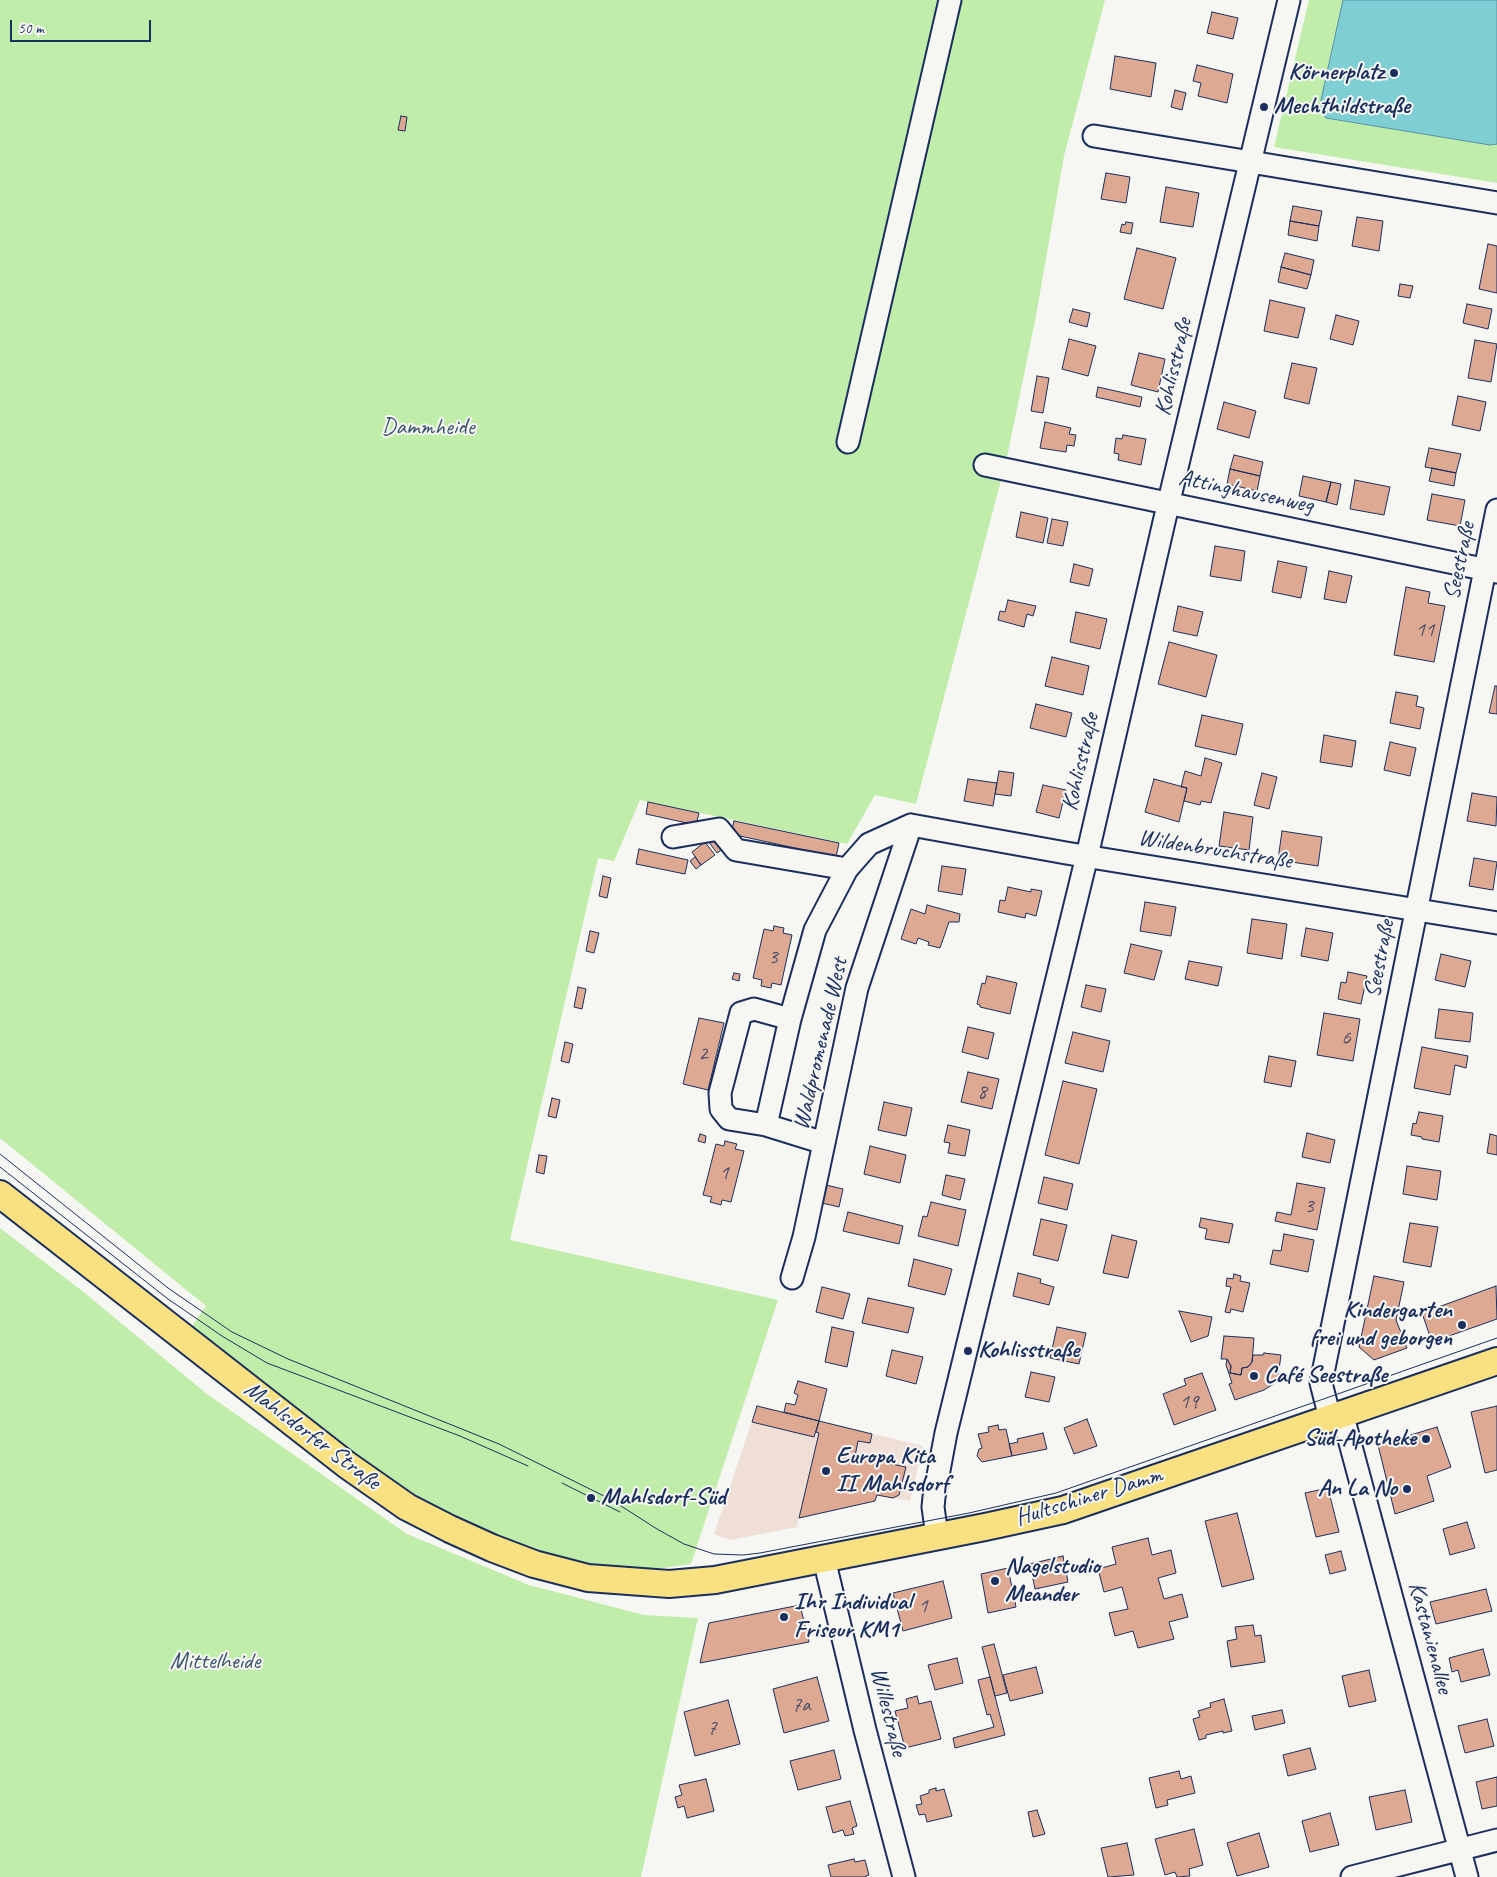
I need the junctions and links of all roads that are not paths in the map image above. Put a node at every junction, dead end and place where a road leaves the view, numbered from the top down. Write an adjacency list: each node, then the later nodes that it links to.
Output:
1 (950, 0): 6 (street)
2 (1289, 0): 4 (street, Kohlisstraße)
3 (1094, 136): 4 (street)
4 (1250, 163): 5 (street); 8 (street, Kohlisstraße)
5 (1497, 203)
6 (848, 442)
7 (985, 465): 8 (street, Attinghausenweg)
8 (1168, 503): 10 (street, Attinghausenweg); 13 (street, Kohlisstraße)
9 (1497, 510): 10 (street, Seestraße)
10 (1491, 570): 15 (street, Seestraße)
11 (918, 827): 13 (street, Wildenbruchstraße); 14 (street); 19 (street, Waldpromenade West)
12 (673, 837): 14 (street)
13 (1087, 856): 15 (street, Wildenbruchstraße); 24 (street, Kohlisstraße)
14 (847, 869): 17 (street)
15 (1416, 910): 16 (street, Wildenbruchstraße); 23 (street, Seestraße)
16 (1497, 923)
17 (790, 1019): 18 (street); 18 (street)
18 (766, 1126): 19 (street)
19 (824, 1143): 21 (street, Waldpromenade West)
20 (0, 1194): 26 (main road, Mahlsdorfer Straße)
21 (792, 1278)
22 (1497, 1361): 23 (main road, Hultschiner Damm)
23 (1336, 1416): 24 (main road, Hultschiner Damm); 28 (street, Kastanienallee)
24 (937, 1536): 25 (main road, Hultschiner Damm)
25 (824, 1559): 26 (main road, Hultschiner Damm); 29 (street, Willestraße)
26 (669, 1584)
27 (1497, 1840): 28 (street)
28 (1460, 1850): 30 (street); 31 (street, Kastanienallee)
29 (904, 1877)
30 (1352, 1877)
31 (1466, 1877)

